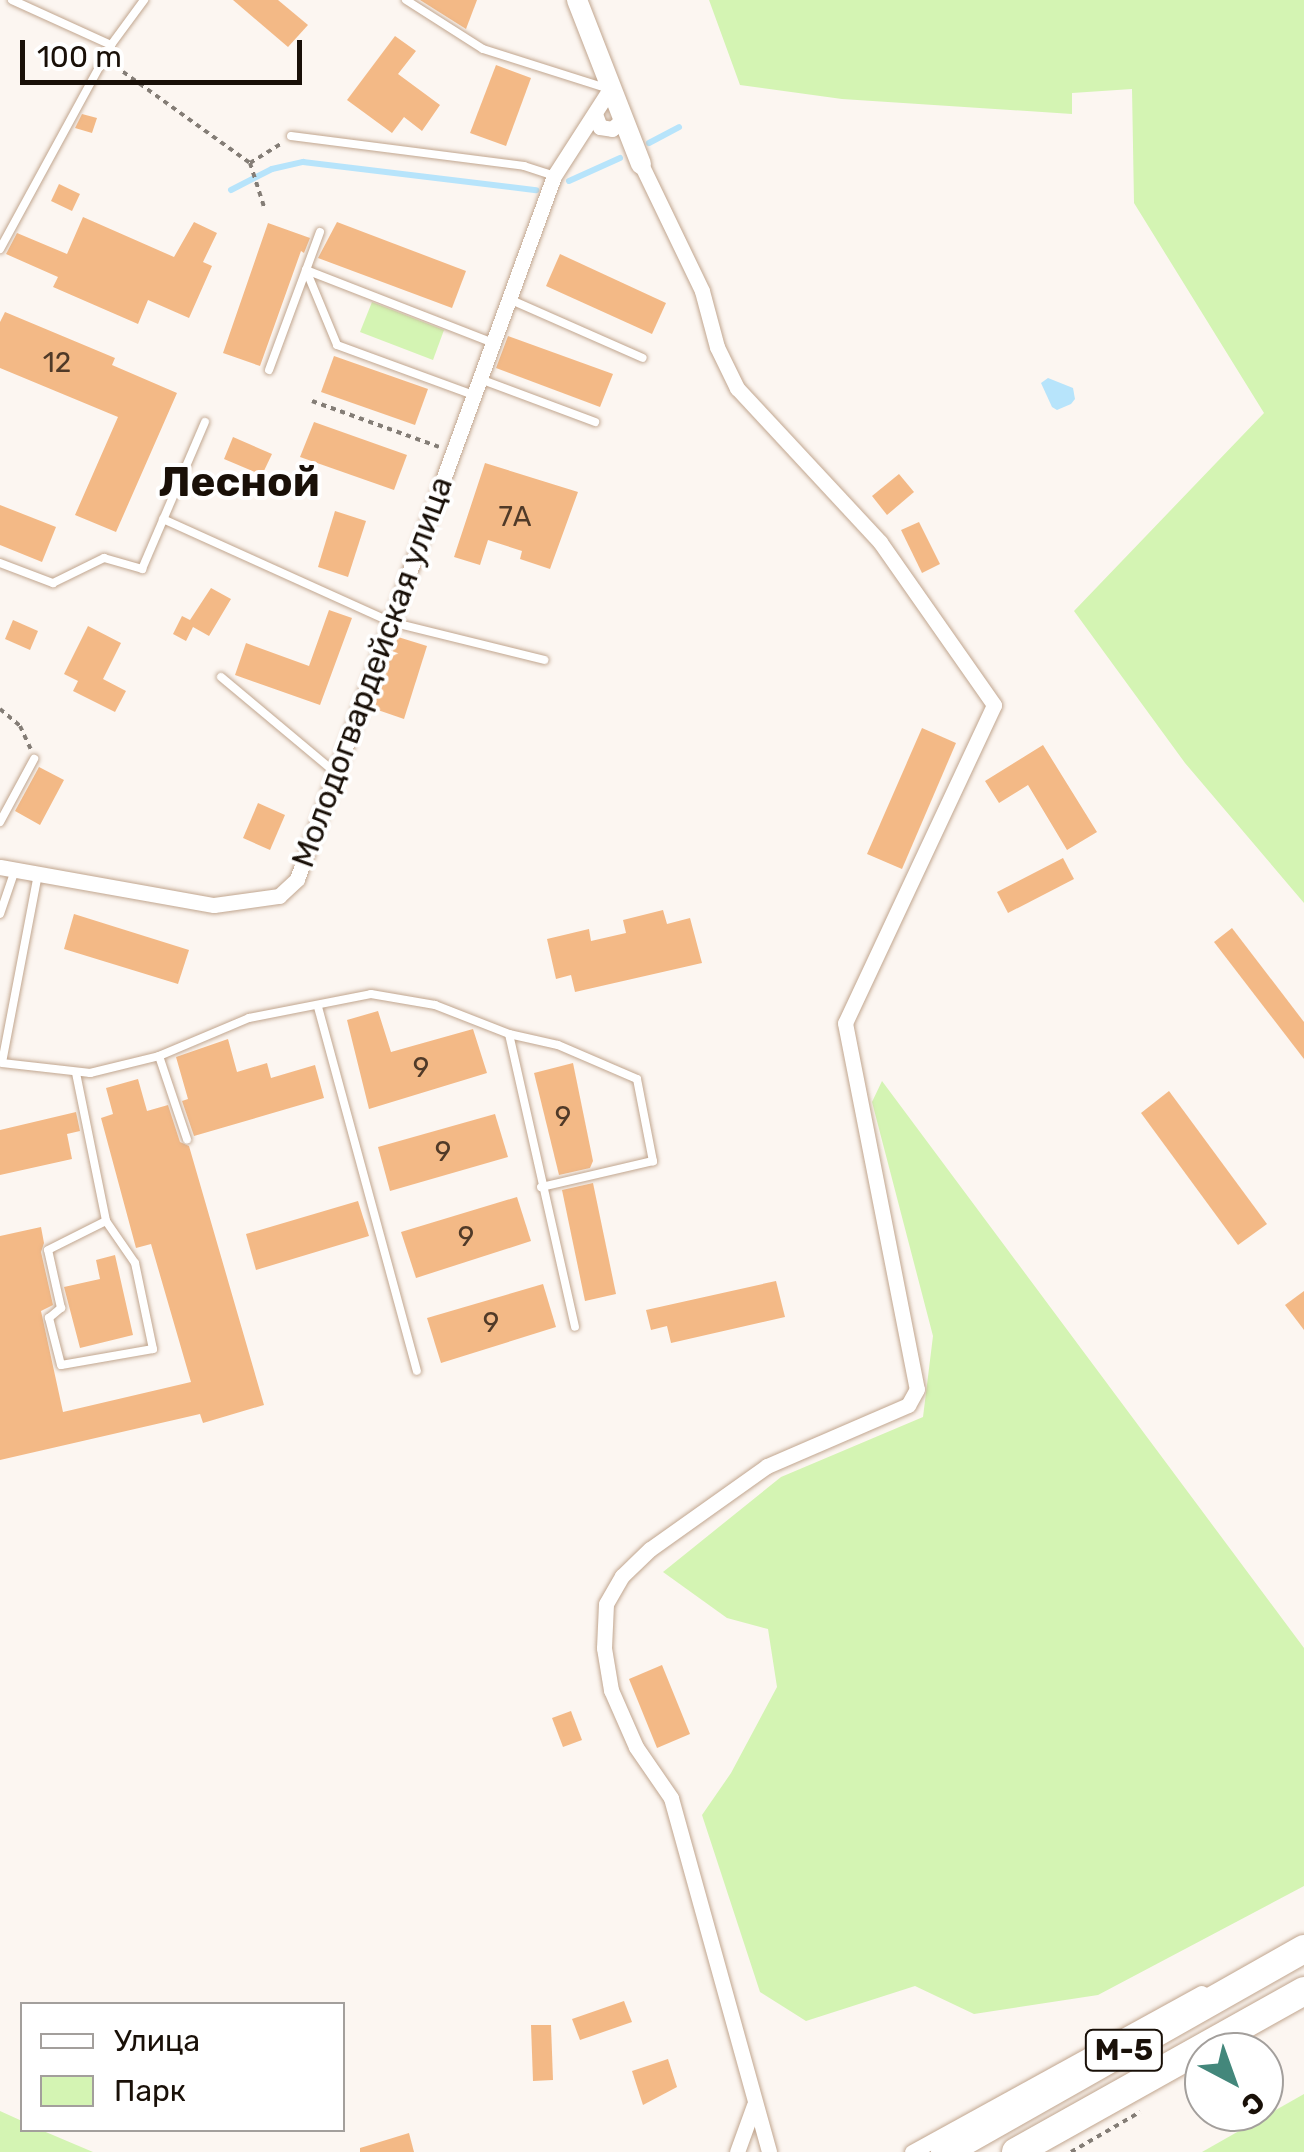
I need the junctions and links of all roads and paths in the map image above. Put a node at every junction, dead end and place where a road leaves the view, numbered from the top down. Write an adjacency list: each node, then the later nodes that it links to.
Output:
1 (12, 0): 5 (lane)
2 (144, 0): 5 (lane)
3 (406, 0): 7 (lane)
4 (577, 0): 7 (street)
5 (111, 45): 6 (lane)
6 (104, 59): 11 (path); 16 (lane)
7 (610, 89): 8 (street, Молодогвардейская улица); 9 (street)
8 (595, 114): 9 (street); 13 (street, Молодогвардейская улица)
9 (622, 120): 12 (street)
10 (291, 136): 11 (path); 13 (lane)
11 (250, 163): 14 (path)
12 (641, 164): 51 (street)
13 (554, 176): 18 (street, Молодогвардейская улица)
14 (265, 210)
15 (320, 232): 17 (lane)
16 (0, 249)
17 (306, 270): 19 (lane); 21 (lane); 22 (lane)
18 (509, 299): 19 (street, Молодогвардейская улица); 20 (lane)
19 (493, 343): 22 (street, Молодогвардейская улица)
20 (643, 358)
21 (269, 370)
22 (477, 387): 25 (lane); 26 (street, Молодогвардейская улица)
23 (312, 400): 26 (path)
24 (205, 422): 27 (lane)
25 (595, 422)
26 (453, 452): 29 (street, Молодогвардейская улица)
27 (163, 519): 28 (lane); 29 (lane)
28 (0, 563)
29 (392, 622): 30 (lane); 34 (street, Молодогвардейская улица)
30 (544, 660)
31 (221, 677): 34 (lane)
32 (0, 709): 33 (path)
33 (34, 759): 35 (lane)
34 (336, 774): 37 (street, Молодогвардейская улица)
35 (0, 822)
36 (8, 868): 37 (street, Молодогвардейская улица); 38 (lane)
37 (38, 873): 42 (lane)
38 (0, 914)
39 (318, 1007): 40 (lane); 41 (lane); 48 (lane)
40 (510, 1034): 45 (lane); 45 (lane)
41 (159, 1056): 43 (lane); 44 (lane)
42 (1, 1062): 43 (lane)
43 (76, 1073): 46 (lane)
44 (187, 1139)
45 (541, 1187): 47 (lane)
46 (106, 1220): 46 (lane)
47 (575, 1327)
48 (417, 1371)
49 (1304, 1946): 55 (street); 56 (highway, М-5)
50 (1304, 1991): 57 (highway, М-5)
51 (754, 2104): 53 (street); 54 (street)
52 (1140, 2112): 58 (path)
53 (769, 2147)
54 (738, 2152)
55 (912, 2152)
56 (945, 2152)
57 (1016, 2152)
58 (1070, 2152)

